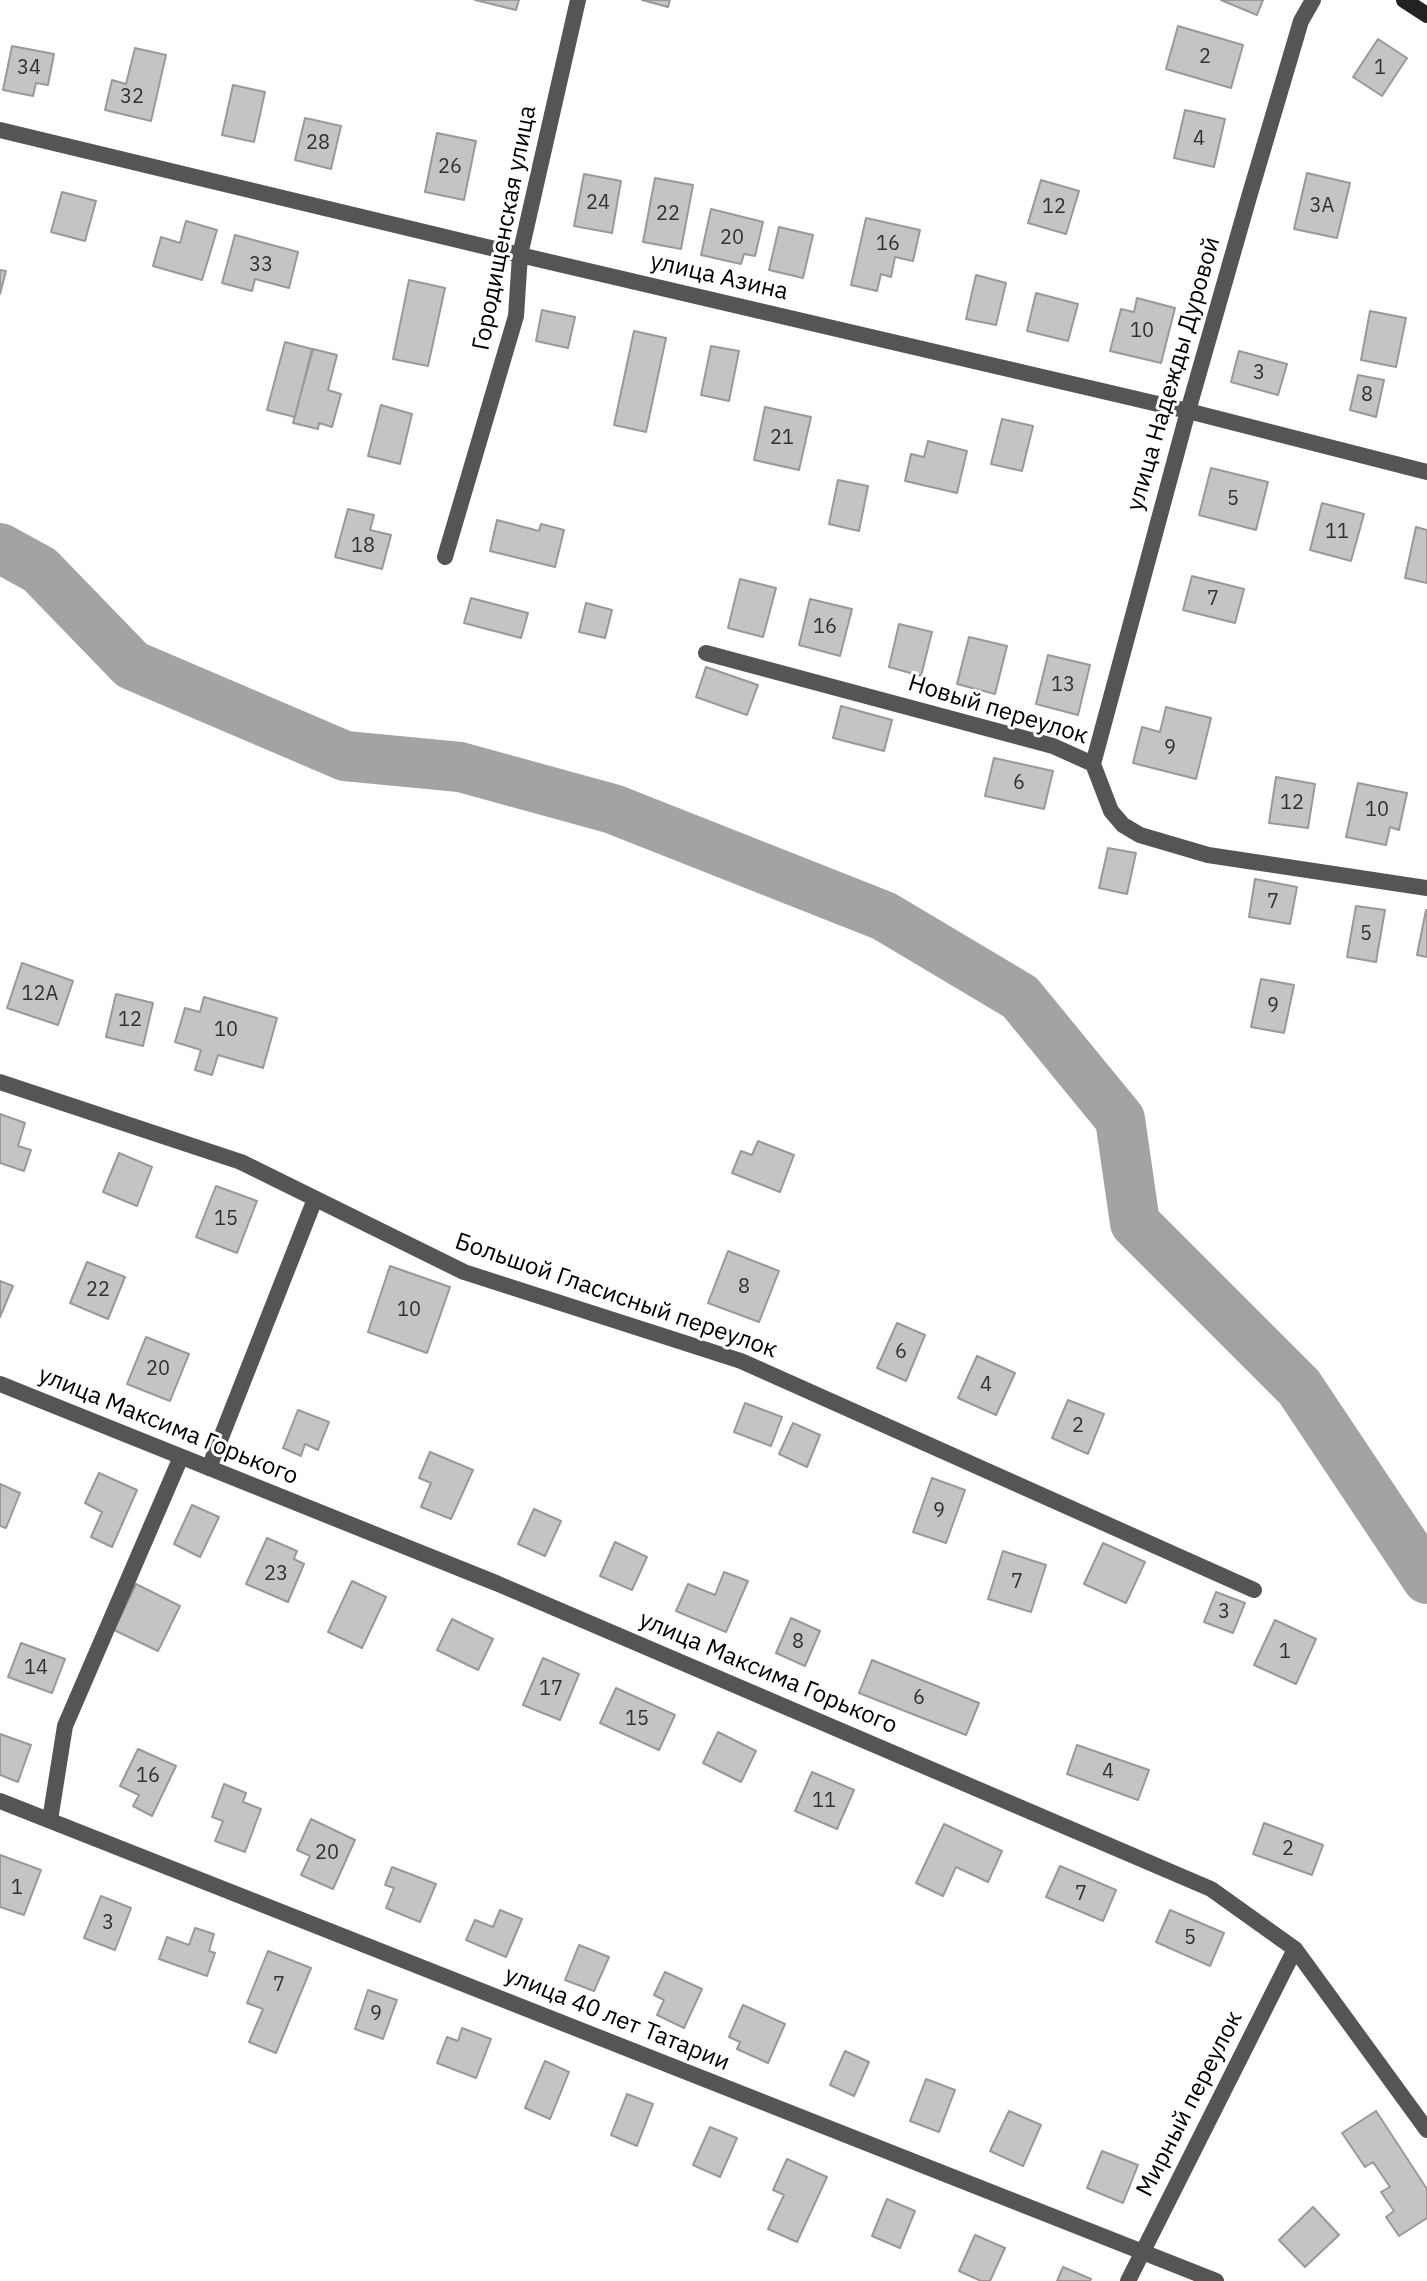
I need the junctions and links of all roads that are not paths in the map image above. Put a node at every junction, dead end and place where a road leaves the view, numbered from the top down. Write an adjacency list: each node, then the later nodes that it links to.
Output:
1 (578, 0): 6 (street, Городищенская улица)
2 (1313, 0): 7 (street, улица Надежды Дуровой)
3 (1404, 0): 4 (street)
4 (1427, 15)
5 (0, 130): 6 (street, улица Азина)
6 (520, 255): 7 (street, улица Азина); 9 (street, Городищенская улица)
7 (1188, 411): 8 (street, улица Азина); 11 (street, улица Надежды Дуровой)
8 (1427, 472)
9 (445, 557)
10 (706, 653): 11 (street, Новый переулок)
11 (1093, 764): 12 (street, Новый переулок)
12 (1427, 888)
13 (0, 1082): 14 (street, Большой Гласисный переулок)
14 (315, 1199): 17 (street); 18 (street, Большой Гласисный переулок)
15 (0, 1384): 16 (street, улица Максима Горького)
16 (181, 1457): 17 (street, улица Максима Горького); 20 (street)
17 (209, 1468): 21 (street, улица Максима Горького)
18 (1254, 1590)
19 (0, 1801): 20 (street, улица 40 лет Татарии)
20 (50, 1820): 23 (street, улица 40 лет Татарии)
21 (1295, 1949): 22 (street, улица Максима Горького); 23 (street, Мирный переулок)
22 (1427, 2130)
23 (1143, 2252): 24 (street, Мирный переулок); 25 (street, улица 40 лет Татарии)
24 (1128, 2281)
25 (1216, 2281)

